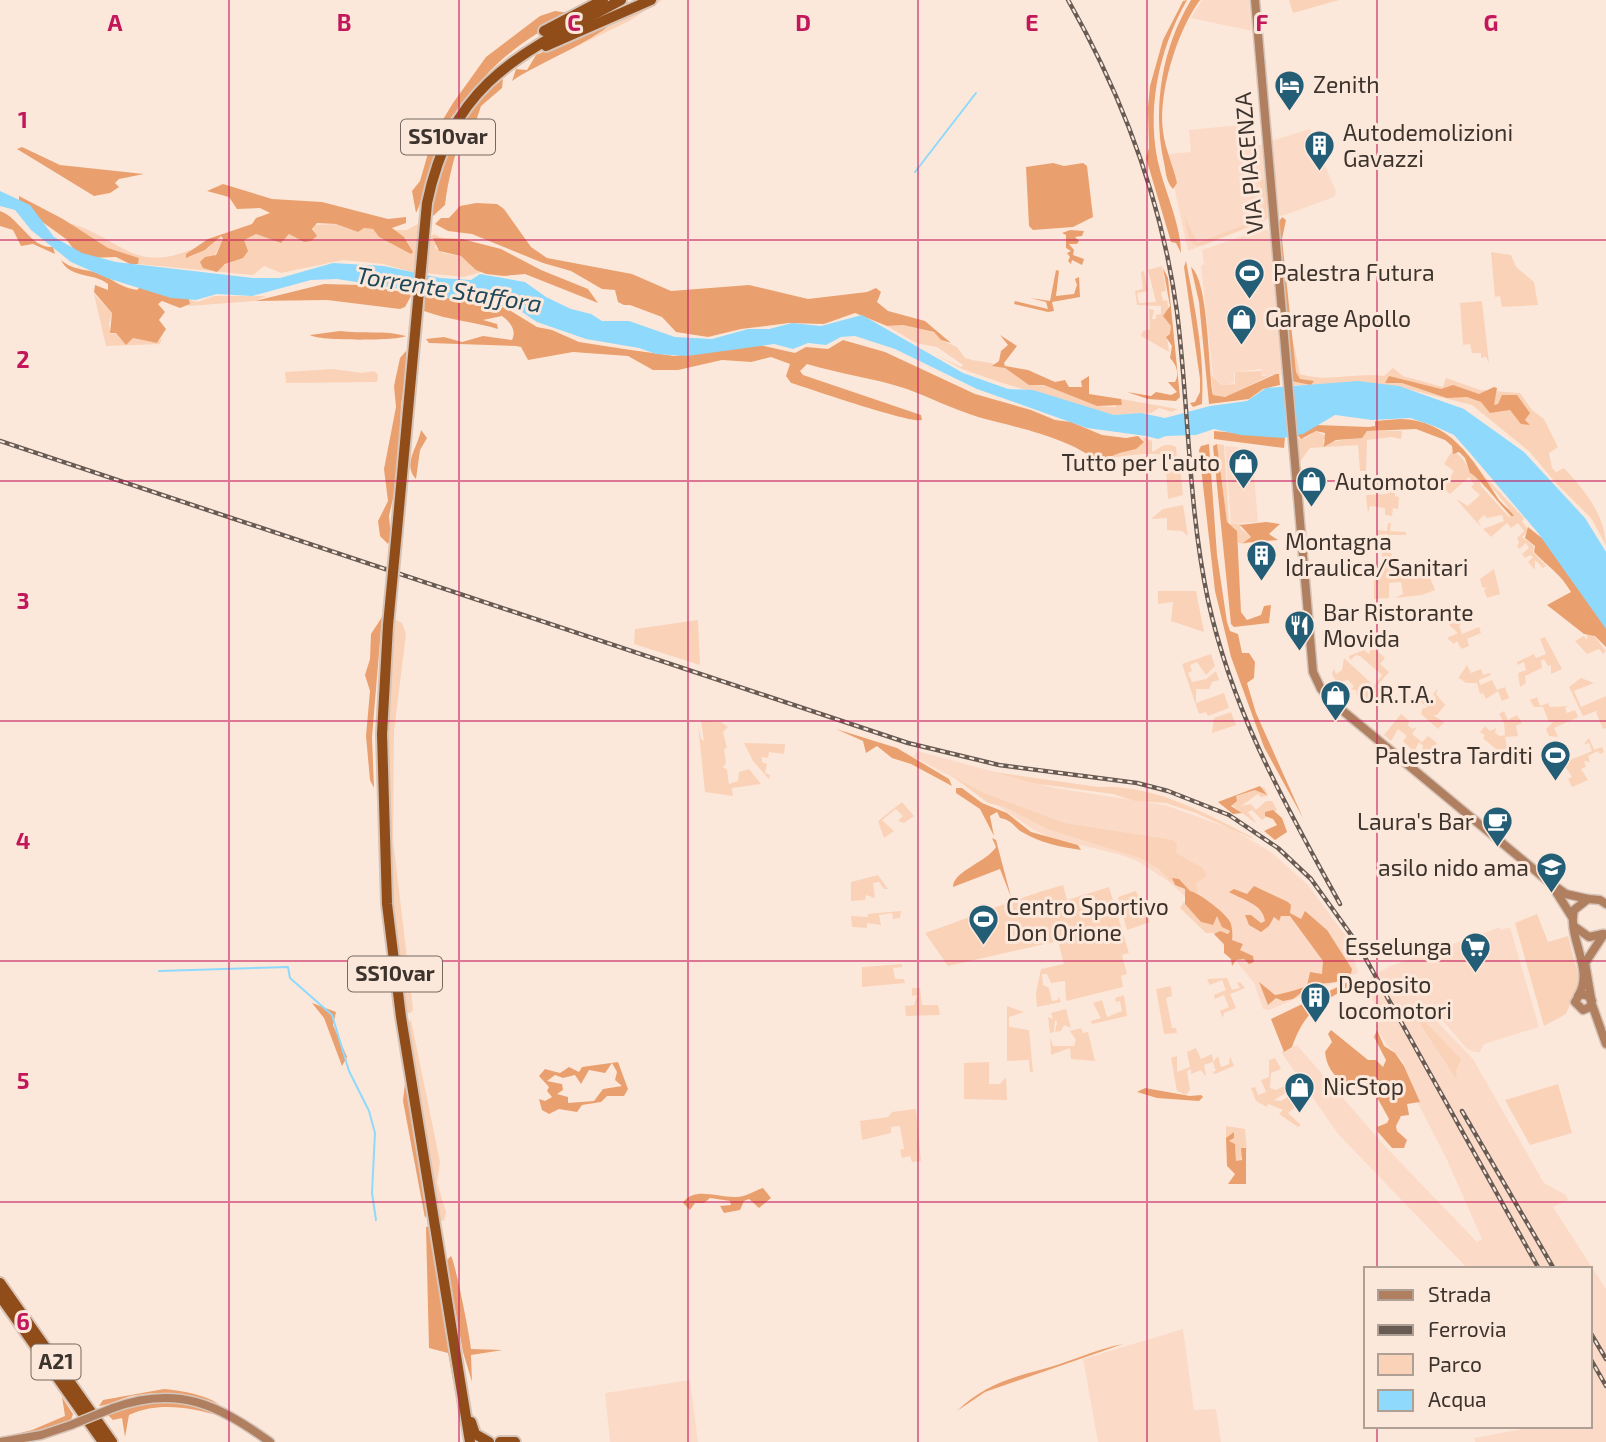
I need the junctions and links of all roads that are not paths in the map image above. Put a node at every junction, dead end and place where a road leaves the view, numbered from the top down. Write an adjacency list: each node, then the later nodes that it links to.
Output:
1 (603, 0): 5 (highway)
2 (621, 0): 5 (highway, SS10var)
3 (651, 0): 5 (highway)
4 (1255, 0): 6 (main road, VIA PIACENZA)
5 (517, 57): 18 (highway, SS10var, bridge)
6 (1549, 882): 7 (main road); 9 (main road)
7 (1588, 899): 8 (main road); 9 (main road)
8 (1604, 902)
9 (1573, 921): 10 (main road); 11 (main road)
10 (1605, 932): 12 (main road)
11 (1578, 996): 12 (main road); 13 (main road)
12 (1591, 1000): 13 (main road); 14 (main road)
13 (1587, 1010): 14 (main road)
14 (1599, 1020): 15 (main road)
15 (1606, 1044)
16 (0, 1283): 21 (highway, A21)
17 (0, 1296): 20 (highway, A21)
18 (465, 1411): 23 (highway, SS10var); 24 (highway)
19 (0, 1442): 22 (main road, bridge)
20 (103, 1442)
21 (112, 1442)
22 (270, 1442)
23 (470, 1442)
24 (489, 1442)
25 (500, 1442): 26 (highway)
26 (515, 1442)

